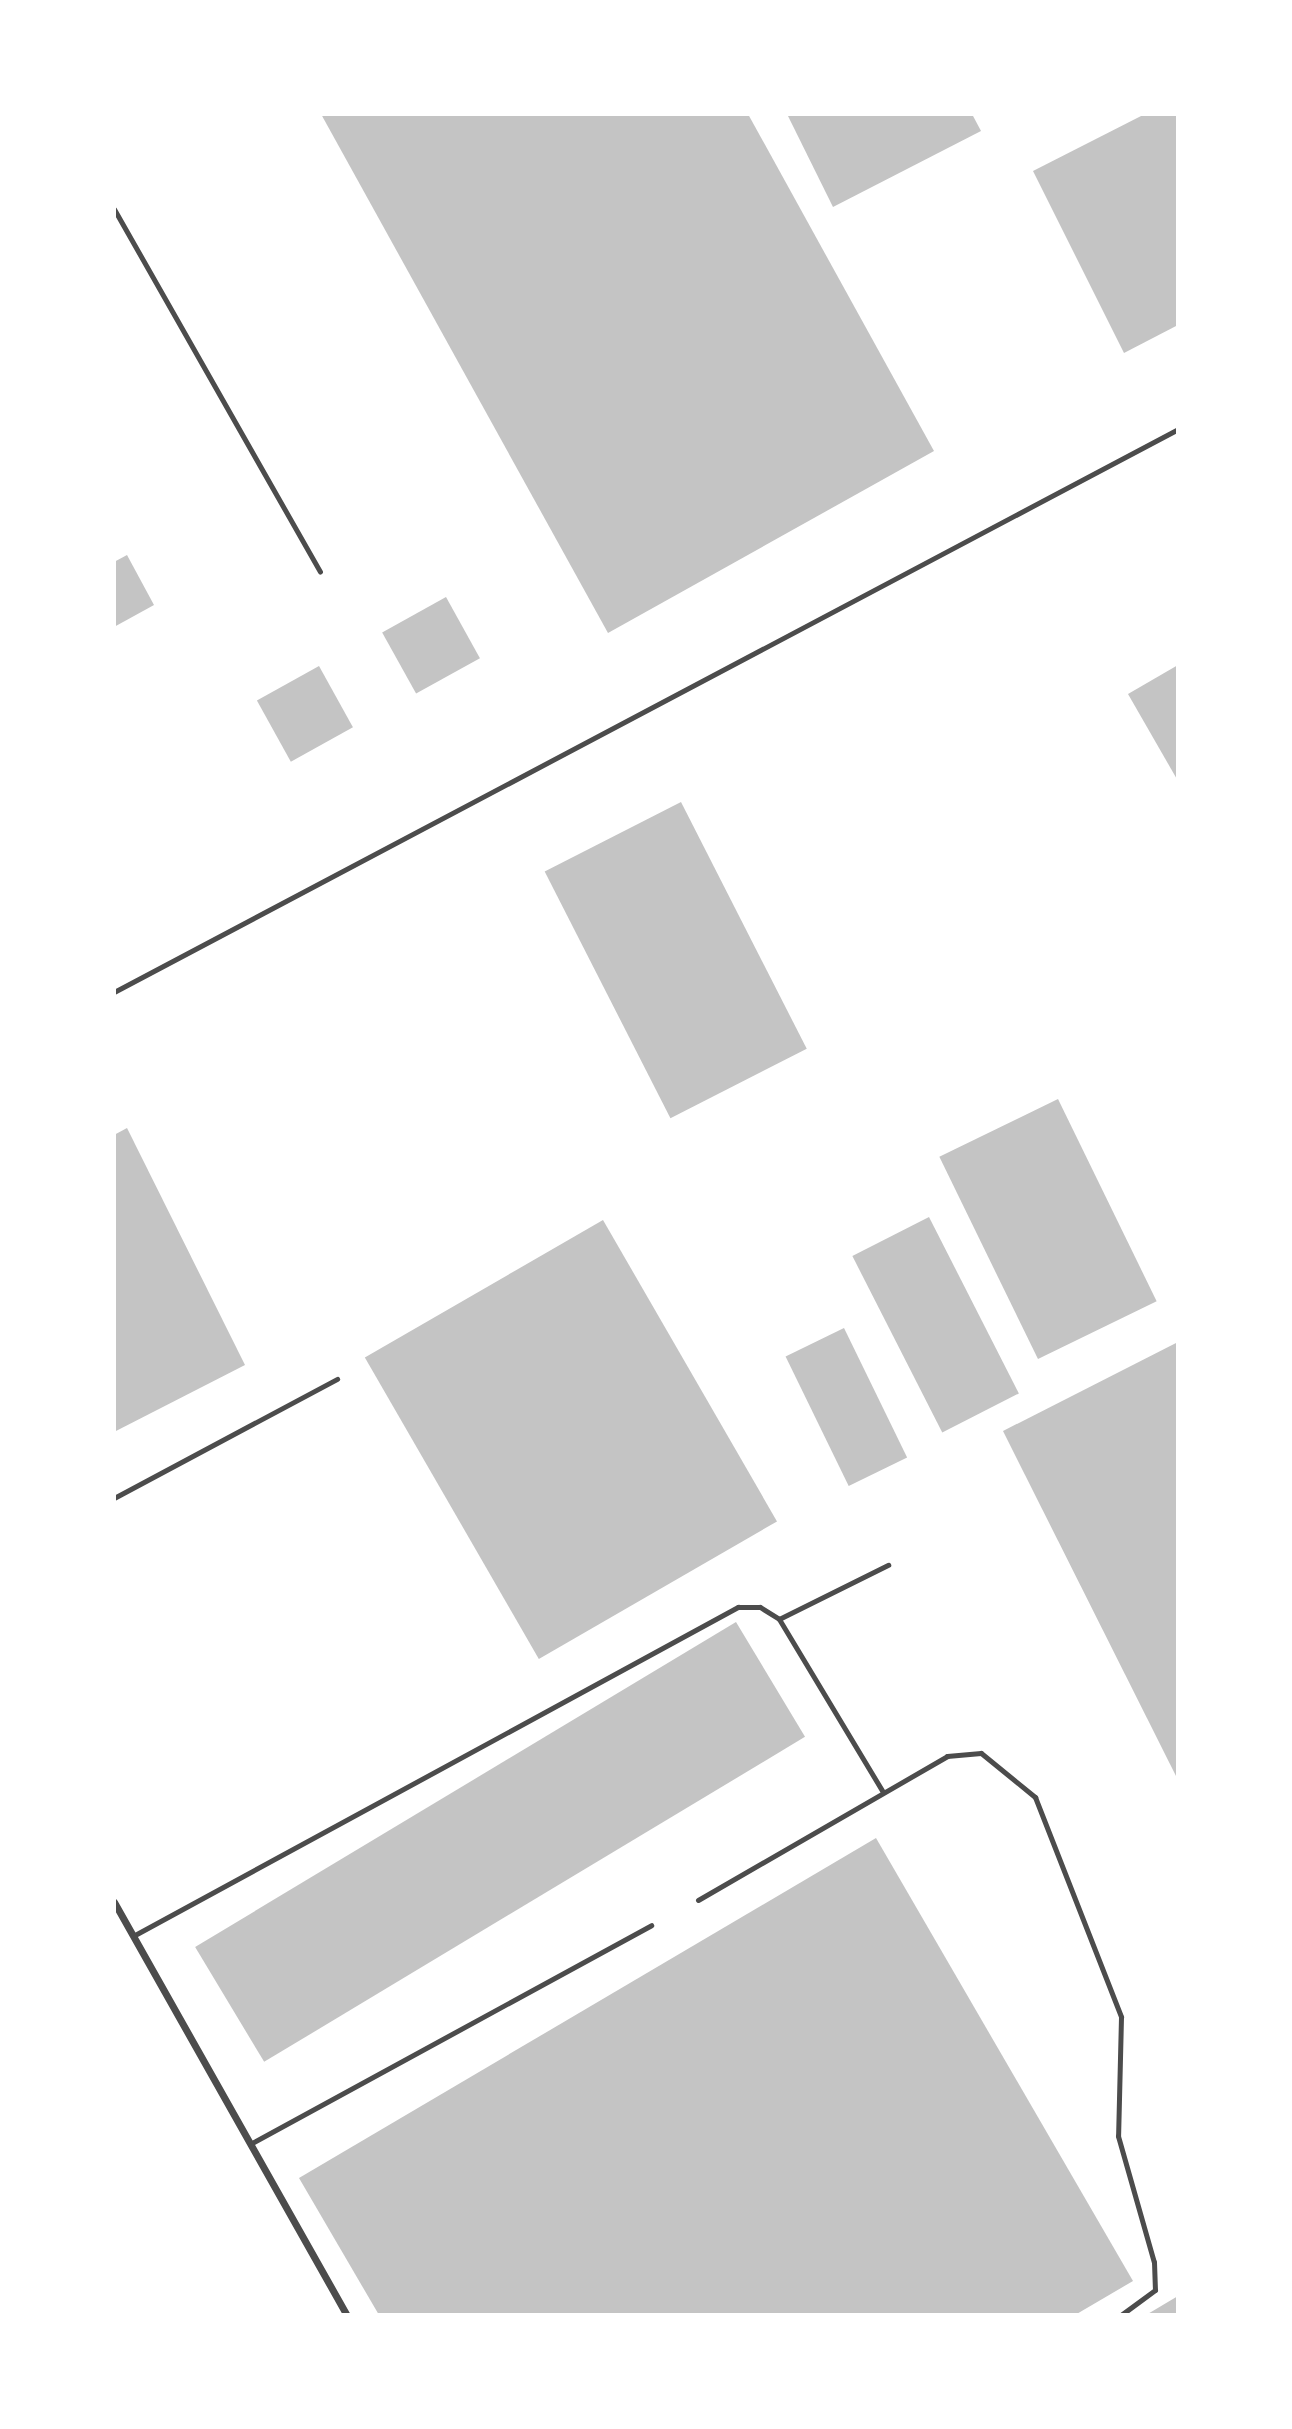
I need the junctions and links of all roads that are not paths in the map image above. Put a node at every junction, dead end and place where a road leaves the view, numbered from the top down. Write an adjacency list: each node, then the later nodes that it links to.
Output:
1 (114, 209): 2 (lane)
2 (122, 225): 3 (lane); 5 (lane)
3 (114, 230)
4 (1178, 429): 6 (lane)
5 (320, 572)
6 (114, 992)
7 (337, 1379): 8 (lane)
8 (114, 1498)
9 (888, 1564): 10 (lane)
10 (779, 1619): 11 (lane); 15 (lane)
11 (883, 1792): 12 (lane); 18 (lane)
12 (698, 1900)
13 (114, 1902): 15 (street)
14 (651, 1925): 16 (lane)
15 (133, 1936): 16 (street)
16 (250, 2144): 17 (street)
17 (347, 2315)
18 (1121, 2315)

